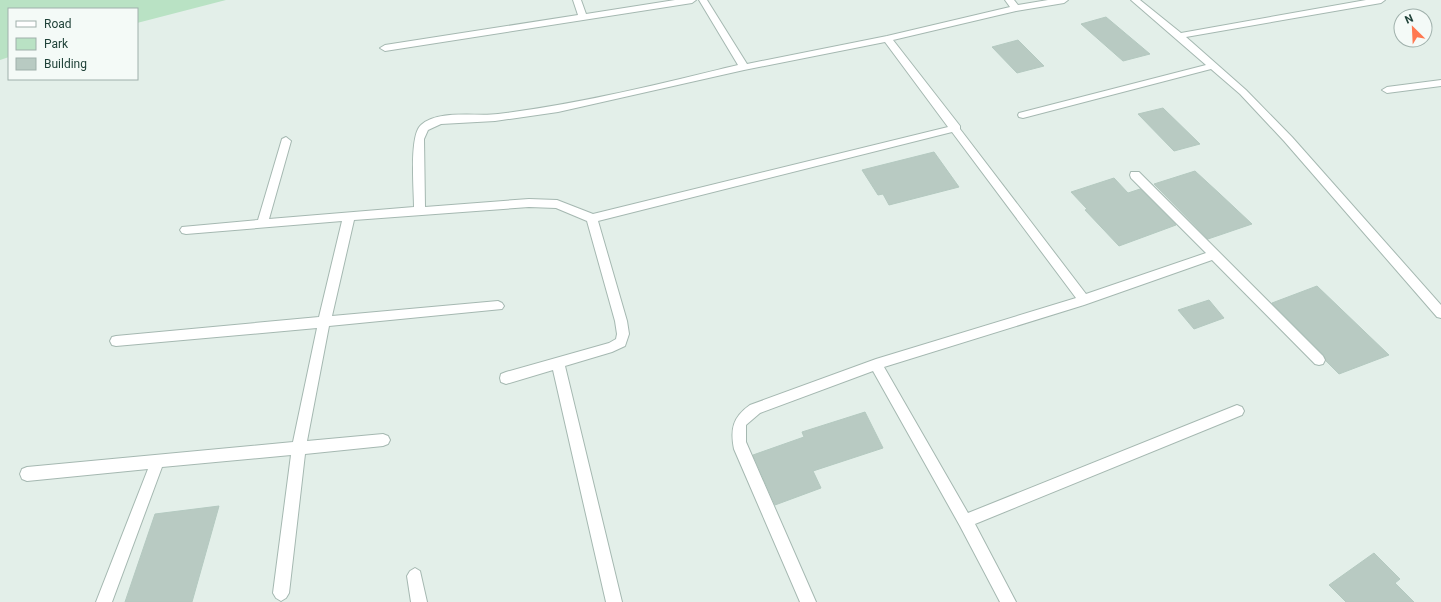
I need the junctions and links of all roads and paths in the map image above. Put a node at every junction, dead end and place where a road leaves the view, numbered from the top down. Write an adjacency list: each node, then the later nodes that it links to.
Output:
1 (577, 0): 9 (street)
2 (692, 0): 9 (street)
3 (703, 0): 14 (street)
4 (1009, 0): 8 (street)
5 (1064, 0): 8 (street)
6 (1135, 0): 10 (street)
7 (1381, 0): 10 (street)
8 (1016, 8): 11 (street)
9 (583, 17): 12 (street)
10 (1179, 36): 13 (street)
11 (887, 39): 14 (street); 18 (street)
12 (385, 48)
13 (1213, 66): 17 (street); 29 (street)
14 (744, 67): 21 (street)
15 (1441, 83): 16 (street)
16 (1387, 90)
17 (1023, 115)
18 (956, 128): 23 (street); 27 (street)
19 (286, 140): 24 (street)
20 (1135, 175): 26 (street)
21 (420, 211): 22 (street); 23 (street)
22 (349, 217): 24 (street); 30 (street)
23 (592, 218): 33 (street)
24 (262, 224): 25 (street)
25 (186, 230)
26 (1214, 254): 27 (street); 32 (street)
27 (1084, 300): 34 (street)
28 (498, 306): 30 (street)
29 (1441, 313)
30 (324, 323): 31 (street); 38 (street)
31 (116, 341)
32 (1319, 360)
33 (558, 363): 35 (street); 46 (street)
34 (876, 364): 41 (street); 47 (street)
35 (506, 378)
36 (1237, 412): 41 (street)
37 (383, 440): 38 (street)
38 (299, 448): 39 (street); 43 (street)
39 (158, 461): 40 (street); 44 (street)
40 (27, 474)
41 (965, 521): 48 (street)
42 (415, 576): 45 (street)
43 (281, 593)
44 (104, 602)
45 (418, 602)
46 (614, 602)
47 (808, 602)
48 (1008, 602)

